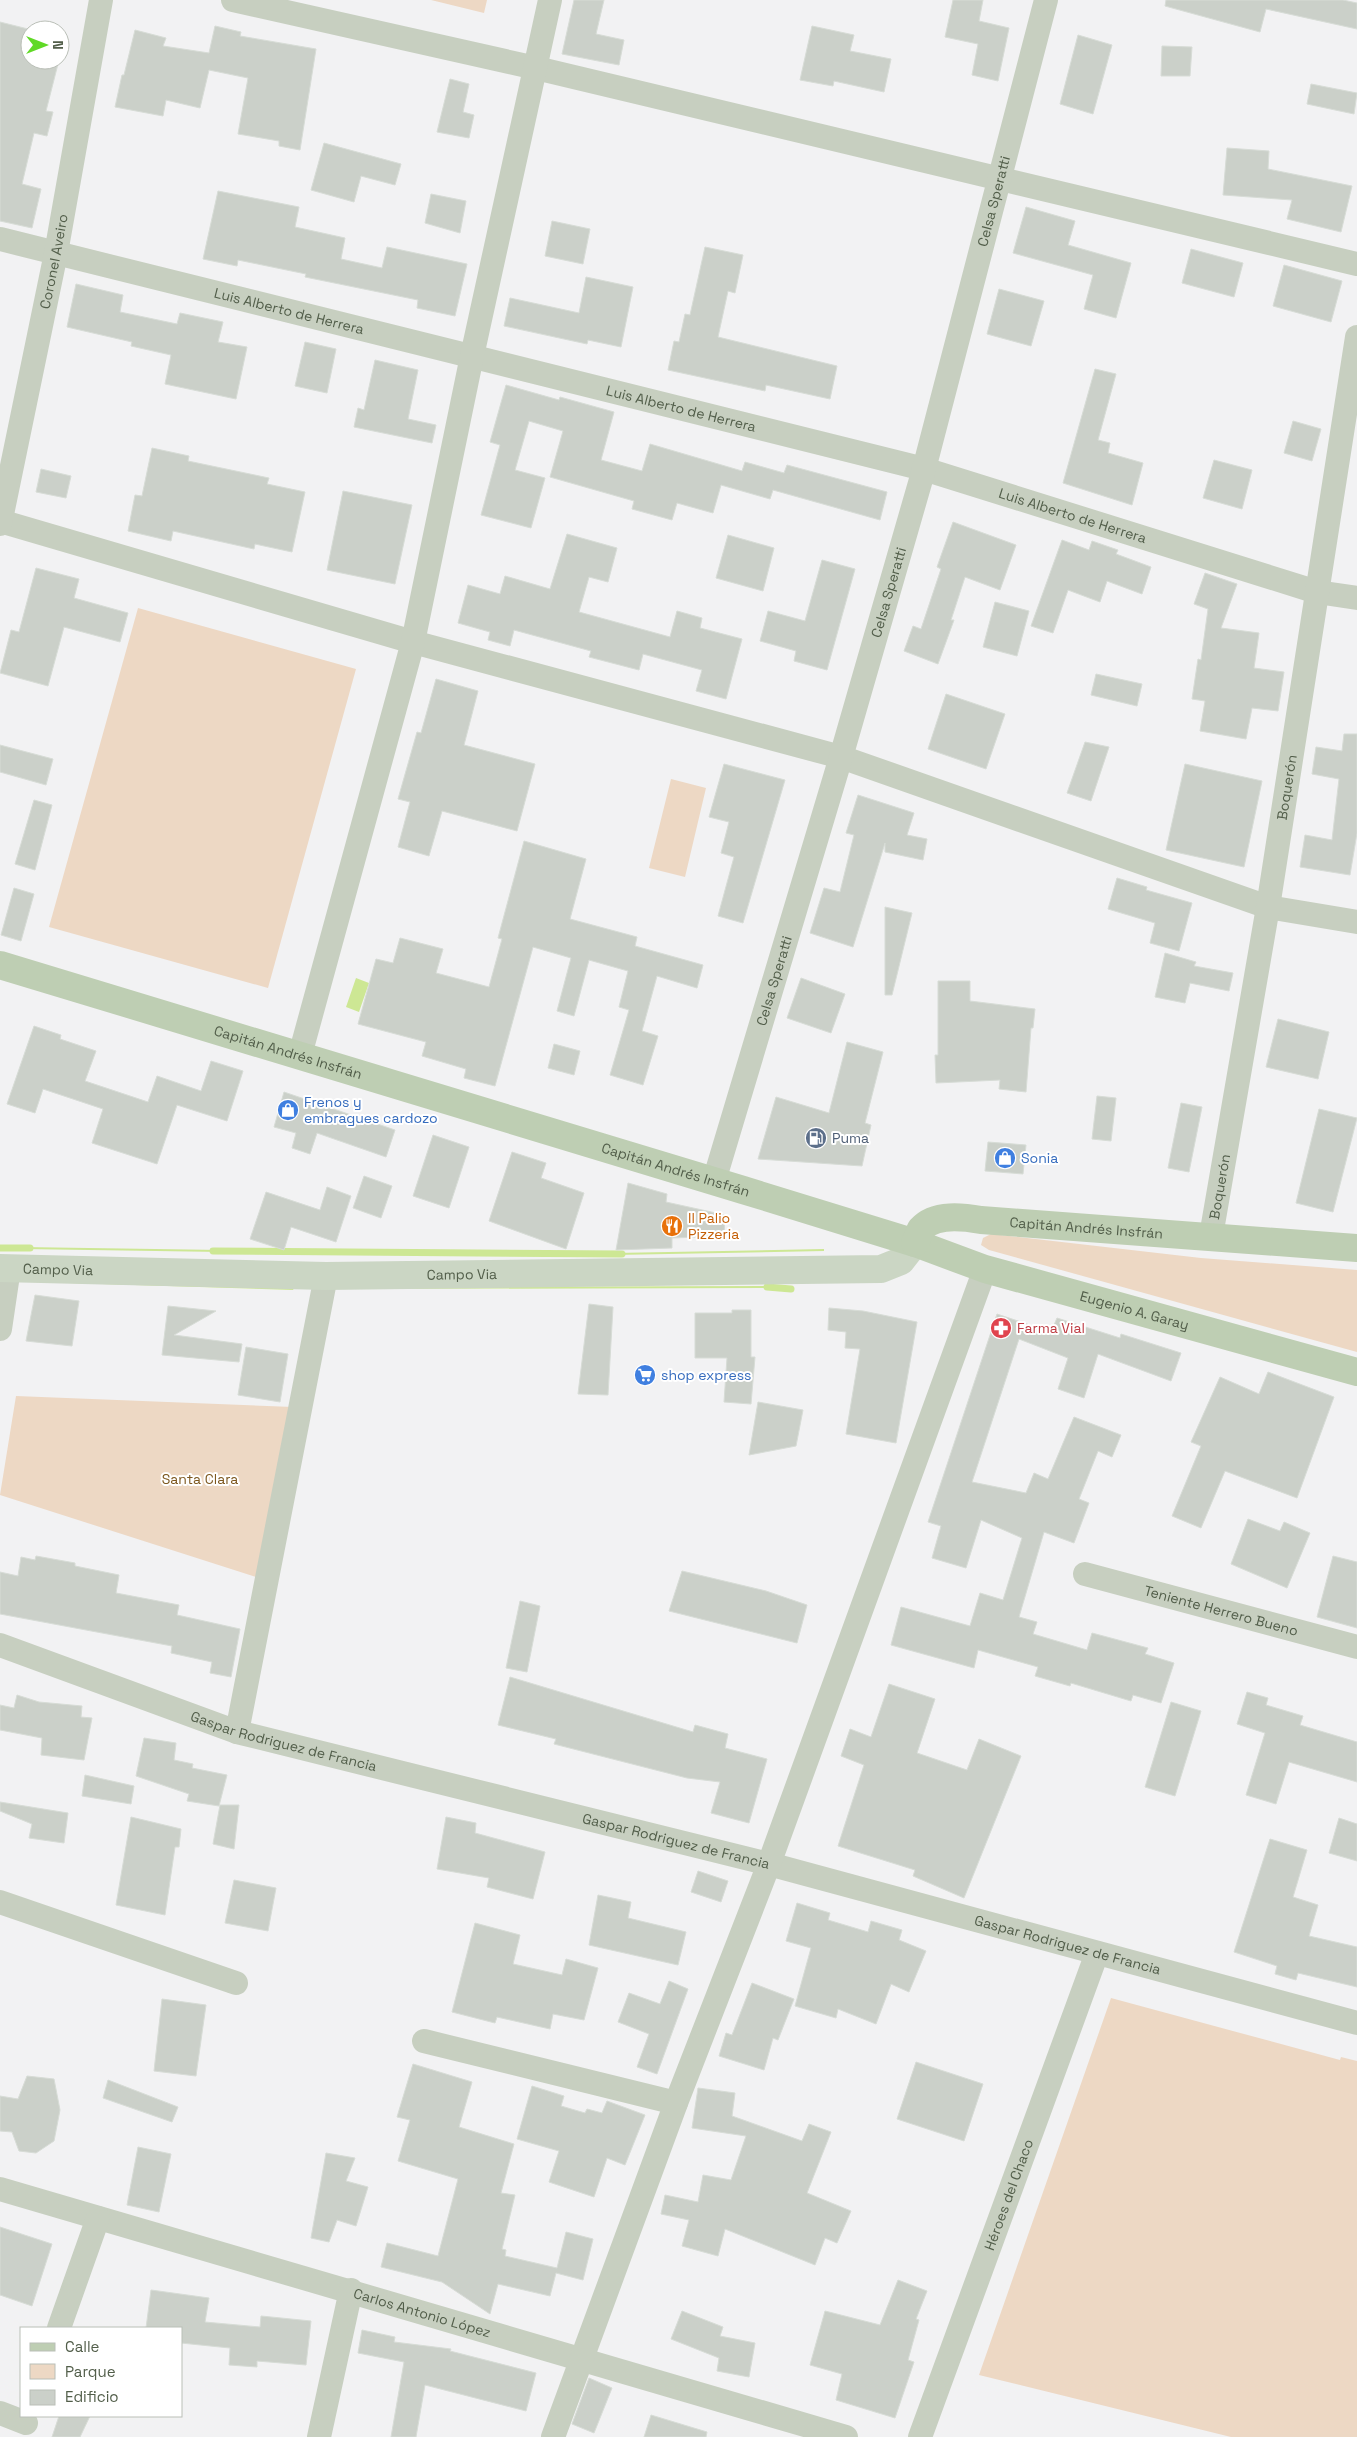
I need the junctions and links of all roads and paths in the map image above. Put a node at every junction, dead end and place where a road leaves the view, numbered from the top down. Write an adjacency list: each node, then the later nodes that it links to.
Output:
1 (101, 0): 8 (street, Coronel Aveiro)
2 (233, 0): 5 (street)
3 (550, 0): 5 (street)
4 (1046, 0): 6 (street, Celsa Speratti)
5 (536, 68): 6 (street); 11 (street)
6 (1001, 178): 9 (street); 12 (street, Celsa Speratti)
7 (0, 239): 8 (street, Luis Alberto de Herrera)
8 (56, 253): 11 (street, Luis Alberto de Herrera); 13 (street, Coronel Aveiro)
9 (1357, 264)
10 (1357, 337): 14 (street, Boquerón)
11 (472, 356): 12 (street, Luis Alberto de Herrera); 16 (street)
12 (924, 469): 14 (street, Luis Alberto de Herrera); 17 (street, Celsa Speratti)
13 (0, 522): 16 (street)
14 (1317, 592): 15 (street, Luis Alberto de Herrera); 18 (street, Boquerón)
15 (1357, 598)
16 (413, 642): 17 (street); 21 (street)
17 (841, 757): 18 (street); 22 (street, Celsa Speratti)
18 (1268, 907): 19 (street); 23 (street, Boquerón)
19 (1357, 922)
20 (0, 965): 21 (main road, Capitán Andrés Insfrán)
21 (300, 1055): 22 (main road, Capitán Andrés Insfrán)
22 (714, 1181): 24 (main road, Capitán Andrés Insfrán)
23 (1211, 1236): 24 (main road, Capitán Andrés Insfrán); 25 (main road, Capitán Andrés Insfrán)
24 (915, 1243): 27 (main road, Eugenio A. Garay); 28 (street, Campo Via)
25 (1357, 1248)
26 (4, 1268): 28 (street, Campo Via); 29 (street)
27 (985, 1269): 30 (main road, Eugenio A. Garay); 35 (street)
28 (326, 1276): 34 (street)
29 (0, 1329)
30 (1357, 1372)
31 (1085, 1574): 33 (street, Teniente Herrero Bueno)
32 (0, 1645): 34 (street, Gaspar Rodriguez de Francia)
33 (1357, 1647)
34 (237, 1732): 35 (street, Gaspar Rodriguez de Francia)
35 (769, 1864): 37 (street, Gaspar Rodriguez de Francia); 41 (street)
36 (0, 1902): 38 (street)
37 (1097, 1953): 39 (street, Gaspar Rodriguez de Francia); 52 (street, Héroes del Chaco)
38 (236, 1982)
39 (1357, 2023)
40 (424, 2041): 41 (street)
41 (676, 2103): 46 (street)
42 (0, 2189): 43 (street, Carlos Antonio López)
43 (98, 2218): 44 (street, Carlos Antonio López); 45 (street)
44 (351, 2290): 46 (street, Carlos Antonio López); 49 (street)
45 (59, 2327)
46 (582, 2361): 50 (street); 51 (street, Carlos Antonio López)
47 (0, 2413): 48 (street)
48 (25, 2425)
49 (319, 2437)
50 (553, 2437)
51 (846, 2437)
52 (920, 2437)

